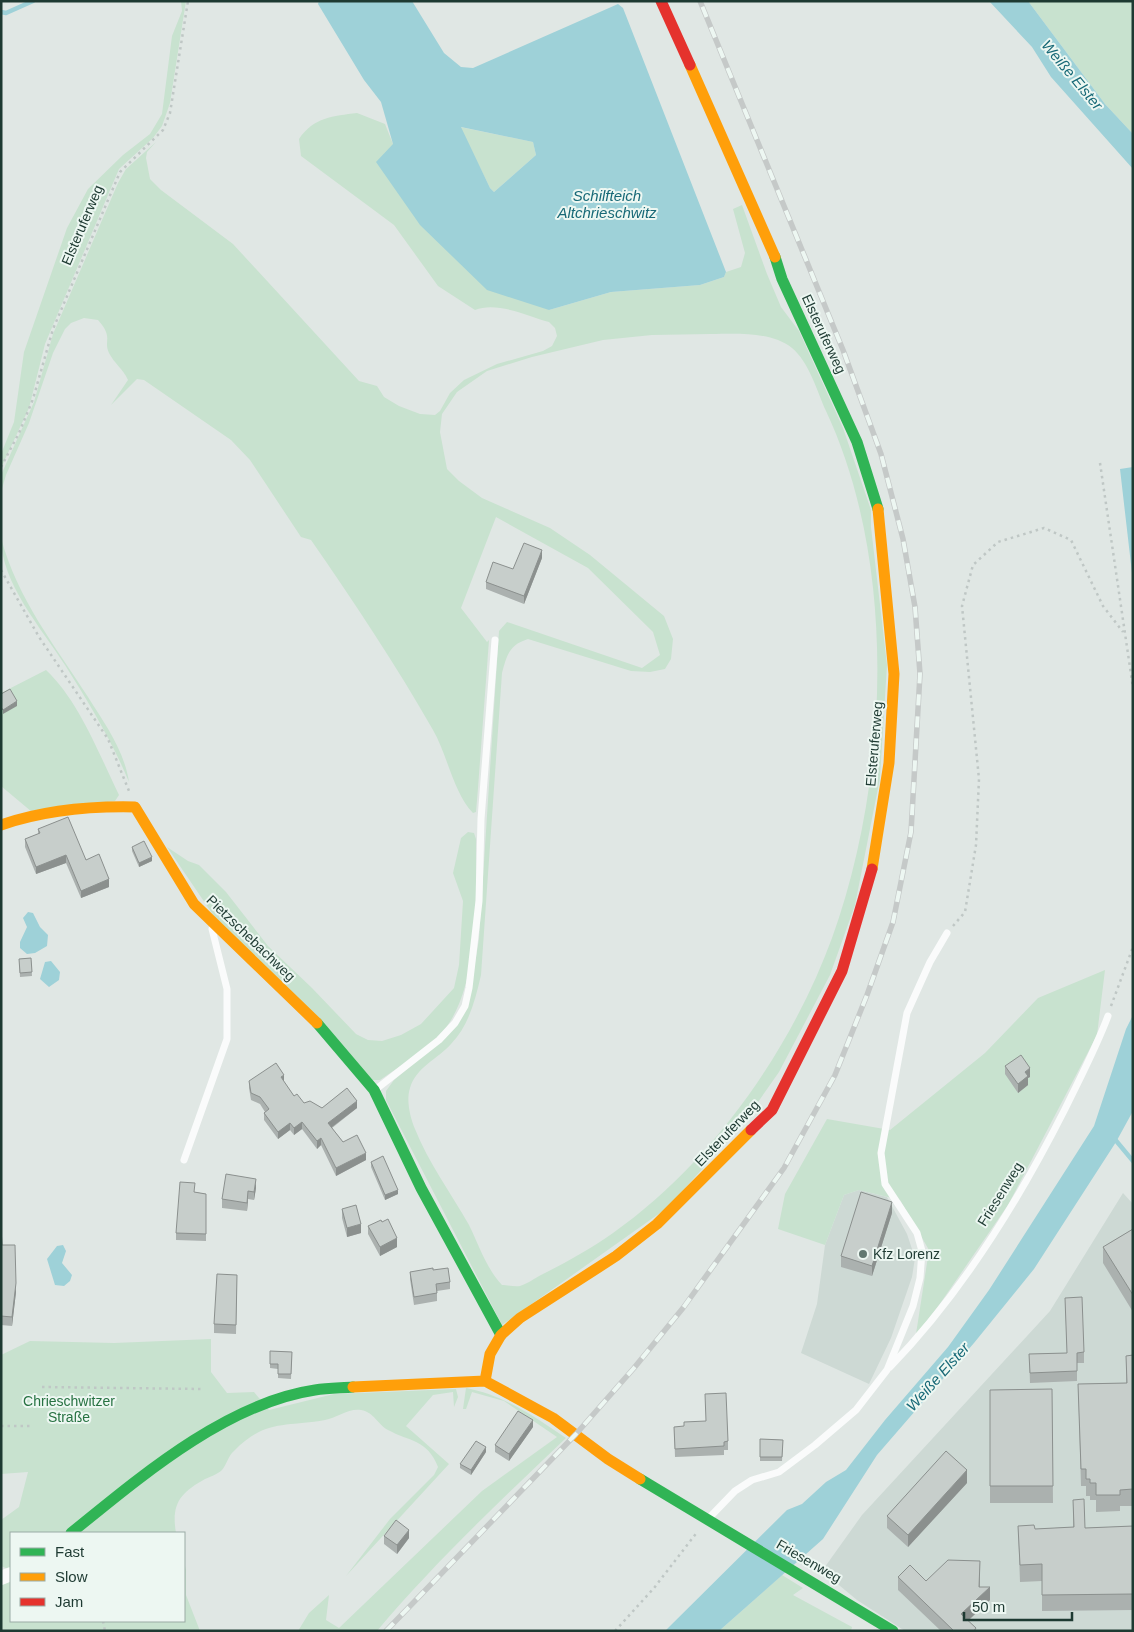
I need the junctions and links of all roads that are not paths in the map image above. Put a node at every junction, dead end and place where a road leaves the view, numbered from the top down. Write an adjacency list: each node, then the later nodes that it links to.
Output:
1 (661, 1): 9 (street, Elsteruferweg)
2 (495, 640): 7 (lane)
3 (1, 825): 4 (street, Pietzschebachweg)
4 (209, 919): 7 (street, Pietzschebachweg); 8 (lane)
5 (947, 932): 10 (lane, Friesenweg)
6 (1108, 1016): 10 (lane, Friesenweg)
7 (374, 1090): 9 (street, Pietzschebachweg)
8 (184, 1160)
9 (501, 1335): 11 (street, Elsteruferweg)
10 (887, 1370): 12 (lane, Friesenweg)
11 (485, 1381): 12 (street, Friesenweg); 13 (street)
12 (708, 1518): 14 (street, Friesenweg)
13 (72, 1532)
14 (893, 1631)

